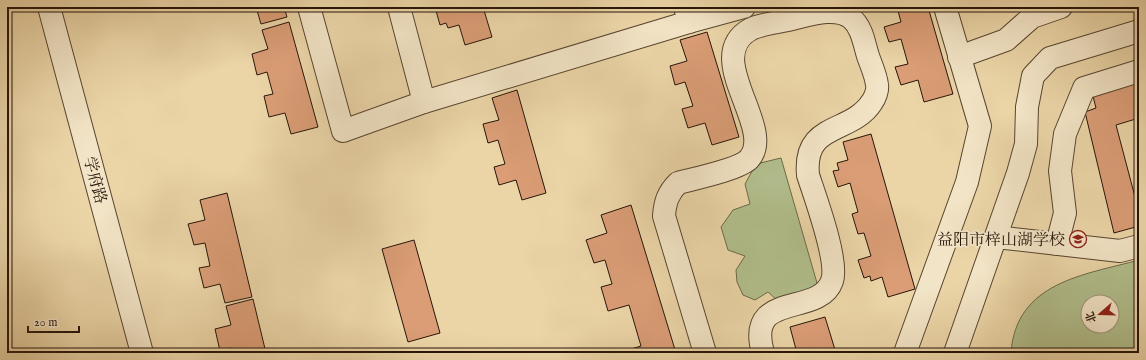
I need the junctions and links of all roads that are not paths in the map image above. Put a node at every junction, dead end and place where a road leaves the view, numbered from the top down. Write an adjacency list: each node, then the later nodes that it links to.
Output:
1 (49, 7): 15 (street, 学府路)
2 (309, 7): 11 (street)
3 (400, 7): 11 (street)
4 (744, 7): 7 (street)
5 (945, 7): 9 (street)
6 (1061, 7): 9 (street)
7 (687, 15): 11 (street)
8 (1139, 31): 12 (street)
9 (960, 57): 18 (street)
10 (1139, 70): 13 (street)
11 (424, 102)
12 (996, 237): 13 (street); 19 (street)
13 (1057, 244): 14 (street)
14 (1139, 246)
15 (142, 353)
16 (705, 353): 17 (street)
17 (763, 353)
18 (905, 353)
19 (955, 353)

